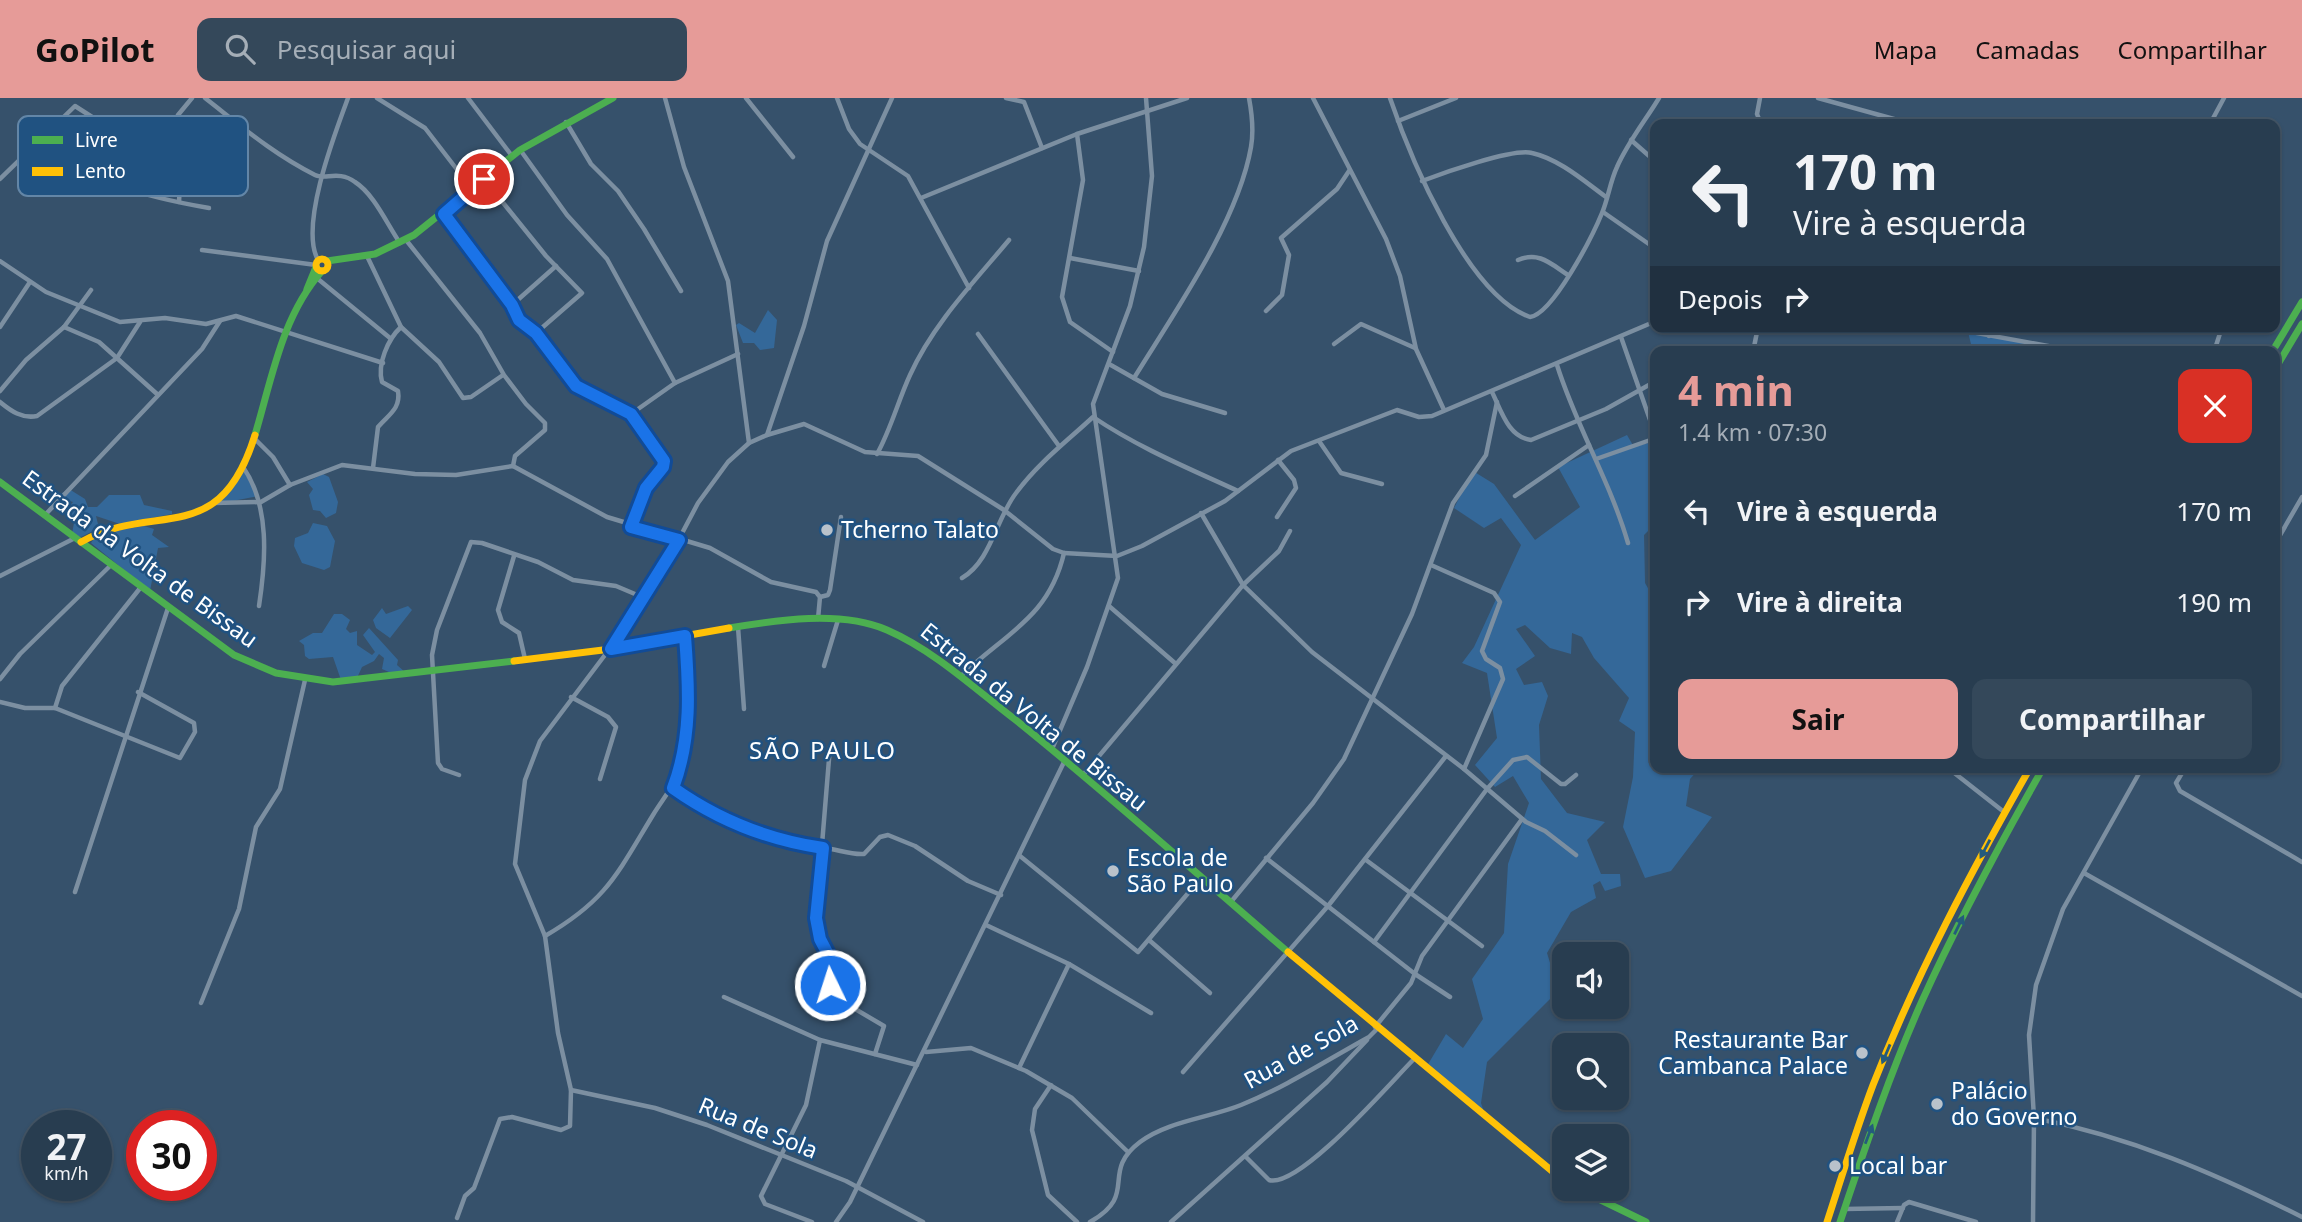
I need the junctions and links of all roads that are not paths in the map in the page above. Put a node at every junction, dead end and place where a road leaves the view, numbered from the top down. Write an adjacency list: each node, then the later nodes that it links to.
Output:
1 (192, 98): 23 (street)
2 (205, 98): 26 (street)
3 (348, 98): 43 (street)
4 (377, 98): 47 (street)
5 (468, 98): 38 (street)
6 (613, 98): 31 (main road)
7 (666, 98): 98 (street)
8 (746, 98): 39 (street)
9 (837, 98): 37 (street)
10 (892, 98): 37 (street)
11 (1006, 98): 35 (street)
12 (1146, 98): 22 (street)
13 (1186, 98): 22 (street)
14 (1249, 98): 105 (street)
15 (1313, 98): 42 (street)
16 (1391, 98): 30 (street)
17 (1456, 98): 30 (street)
18 (1660, 98): 34 (street)
19 (1760, 98): 27 (street)
20 (1818, 98): 28 (street)
21 (2224, 98): 29 (street)
22 (1148, 110): 32 (street); 66 (street)
23 (177, 115)
24 (64, 116): 25 (street)
25 (93, 116)
26 (226, 116)
27 (1759, 119)
28 (1891, 119)
29 (2213, 119)
30 (1398, 121): 46 (street)
31 (566, 122): 36 (main road); 73 (street)
32 (1077, 134): 35 (street); 61 (street)
33 (248, 135): 43 (street)
34 (1631, 140): 40 (street); 50 (street)
35 (1042, 148): 51 (street)
36 (520, 150): 38 (main road); 106 (street)
37 (868, 150): 51 (street); 120 (street)
38 (512, 156): 45 (main road)
39 (793, 157)
40 (1650, 157)
41 (18, 161): 44 (street)
42 (1349, 171): 77 (street); 96 (street)
43 (319, 177): 57 (street); 64 (street)
44 (0, 179)
45 (484, 179): 47 (main road); 65 (street)
46 (1422, 181): 50 (street); 67 (street)
47 (472, 189): 55 (main road)
48 (145, 196): 52 (street)
49 (179, 196): 52 (street)
50 (1606, 197): 54 (street)
51 (921, 198): 70 (street)
52 (179, 202): 53 (street)
53 (209, 208)
54 (1603, 212): 58 (street); 67 (street)
55 (444, 214): 57 (main road); 75 (street)
56 (1009, 240): 70 (street)
57 (403, 241): 60 (main road); 104 (street)
58 (1650, 245)
59 (202, 250): 64 (street)
60 (367, 256): 64 (main road); 84 (street)
61 (1070, 258): 66 (street); 97 (street)
62 (1518, 260): 67 (street)
63 (0, 261): 69 (street)
64 (321, 265): 68 (main road); 71 (main road)
65 (556, 266): 75 (street); 86 (street)
66 (1139, 271): 97 (street)
67 (1568, 275)
68 (318, 279): 71 (main road); 92 (street)
69 (30, 282): 76 (street); 82 (street)
70 (968, 288): 127 (street)
71 (306, 289): 85 (main road)
72 (91, 290): 76 (street)
73 (681, 291)
74 (2302, 302): 95 (main road)
75 (512, 305): 86 (street)
76 (78, 307): 78 (street); 83 (street)
77 (1266, 311)
78 (141, 321): 79 (street); 99 (street)
79 (220, 321): 85 (street); 111 (street)
80 (1650, 324): 91 (street)
81 (2302, 324): 100 (main road)
82 (0, 327)
83 (64, 327): 99 (street); 108 (street)
84 (401, 327): 92 (street); 104 (street)
85 (285, 331): 101 (street); 121 (main road)
86 (536, 333): 116 (street)
87 (1974, 333): 90 (street)
88 (1989, 333): 90 (street)
89 (978, 334): 126 (street)
90 (1989, 336): 94 (street)
91 (1621, 337): 103 (street); 109 (street)
92 (390, 338): 101 (street)
93 (1334, 344): 96 (street)
94 (2046, 346)
95 (2276, 346)
96 (1416, 349): 114 (street)
97 (1113, 352): 102 (street)
98 (738, 354): 106 (street); 124 (street)
99 (117, 358): 111 (street); 112 (street)
100 (2280, 361)
101 (383, 363): 132 (street)
102 (1110, 364): 105 (street); 117 (street)
103 (1557, 366): 110 (street); 118 (street)
104 (504, 375): 130 (street)
105 (1134, 378): 115 (street)
106 (675, 383): 116 (street)
107 (1650, 384): 109 (street)
108 (0, 391)
109 (1637, 391): 118 (street); 119 (street)
110 (1492, 392): 113 (street); 114 (street)
111 (157, 394): 143 (street)
112 (0, 402)
113 (1497, 402): 118 (street); 156 (street)
114 (1444, 410): 123 (street)
115 (1225, 413)
116 (631, 414): 146 (street)
117 (1093, 417): 126 (street); 136 (street); 154 (street)
118 (1577, 422): 125 (street)
119 (1650, 423)
120 (766, 435): 124 (street); 127 (street)
121 (254, 439): 131 (main road); 135 (street)
122 (1650, 440): 128 (street)
123 (1319, 441): 129 (street); 134 (street)
124 (749, 443): 150 (street)
125 (1589, 445): 128 (street); 137 (street)
126 (1059, 446): 141 (street)
127 (877, 454): 141 (street)
128 (1596, 459): 151 (street)
129 (1278, 460): 136 (street); 145 (street)
130 (513, 466): 132 (street); 146 (street)
131 (243, 467): 139 (street); 140 (main road)
132 (373, 468): 135 (street)
133 (0, 482): 143 (main road, Estrada da Volta de Bissau)
134 (1382, 484)
135 (290, 485): 139 (street)
136 (1239, 492): 142 (street)
137 (1515, 496)
138 (2302, 497): 148 (street)
139 (261, 502): 140 (street); 163 (street)
140 (211, 503): 149 (main road)
141 (1004, 510): 152 (street); 158 (street)
142 (1201, 513): 154 (street); 159 (street)
143 (45, 515): 149 (main road, Estrada da Volta de Bissau)
144 (841, 517): 162 (street)
145 (1278, 517)
146 (631, 527): 150 (street)
147 (1290, 531): 159 (street)
148 (2280, 535)
149 (78, 540): 155 (main road, Estrada da Volta de Bissau); 157 (street)
150 (679, 540): 161 (street); 162 (street)
151 (1628, 543)
152 (1064, 553): 154 (street); 175 (street)
153 (514, 556): 161 (street); 171 (street); 174 (street)
154 (1116, 556): 164 (street)
155 (111, 565): 160 (main road, Estrada da Volta de Bissau); 176 (street)
156 (1431, 565): 180 (street); 189 (street)
157 (0, 576)
158 (962, 578)
159 (1243, 586): 172 (street); 180 (street)
160 (141, 587): 165 (main road, Estrada da Volta de Bissau); 182 (street)
161 (642, 597): 170 (street)
162 (820, 597): 166 (street)
163 (260, 606)
164 (1109, 606): 172 (street); 186 (street)
165 (167, 608): 177 (main road, Estrada da Volta de Bissau); 178 (street)
166 (818, 619): 167 (main road, Estrada da Volta de Bissau); 168 (main road, Estrada da Volta de Bissau)
167 (839, 619): 173 (street); 175 (main road, Estrada da Volta de Bissau)
168 (737, 626): 169 (main road, Estrada da Volta de Bissau); 183 (street)
169 (685, 636): 170 (main road, Estrada da Volta de Bissau); 199 (street)
170 (611, 649): 171 (main road, Estrada da Volta de Bissau); 179 (street)
171 (525, 659): 174 (main road, Estrada da Volta de Bissau)
172 (1176, 664): 196 (street)
173 (824, 666)
174 (432, 672): 177 (main road, Estrada da Volta de Bissau); 195 (street)
175 (961, 676): 186 (main road, Estrada da Volta de Bissau)
176 (0, 679)
177 (305, 680): 229 (street)
178 (138, 692): 184 (street); 184 (street)
179 (571, 698): 198 (street); 218 (street)
180 (1372, 700): 187 (street); 206 (street)
181 (0, 702): 182 (street)
182 (55, 708): 184 (street)
183 (744, 709)
184 (123, 737): 211 (street)
185 (830, 747): 203 (street)
186 (1052, 750): 188 (main road, Estrada da Volta de Bissau)
187 (1446, 755): 189 (street); 207 (street)
188 (1065, 760): 196 (main road, Estrada da Volta de Bissau); 205 (street)
189 (1464, 769): 200 (street)
190 (1954, 773): 201 (street)
191 (2028, 773): 201 (main road)
192 (2040, 773): 250 (main road, one-way to 192)
193 (2139, 773): 209 (street)
194 (2182, 773): 208 (street)
195 (460, 775)
196 (1083, 775): 210 (main road, Estrada da Volta de Bissau)
197 (1576, 775): 200 (street)
198 (600, 779)
199 (673, 788): 203 (street); 218 (street)
200 (1487, 789): 202 (street); 212 (street)
201 (2005, 812): 262 (main road, one-way to 262)
202 (1522, 819): 204 (street); 216 (street, Rua de Sola)
203 (823, 848): 213 (street); 235 (street)
204 (1576, 855)
205 (1020, 856): 213 (street); 219 (street)
206 (1266, 858): 214 (street); 215 (street)
207 (1366, 860): 212 (street); 215 (street)
208 (2302, 862)
209 (2084, 873): 226 (street); 242 (street)
210 (1201, 878): 214 (main road, Estrada da Volta de Bissau); 219 (street)
211 (75, 892)
212 (1410, 893): 216 (street); 220 (street)
213 (1001, 895): 217 (street)
214 (1230, 903): 222 (main road, Estrada da Volta de Bissau)
215 (1328, 906): 220 (street); 222 (street)
216 (1450, 921): 221 (street); 224 (street, Rua de Sola)
217 (986, 925): 223 (street); 234 (street)
218 (545, 936): 241 (street)
219 (1149, 940): 225 (street)
220 (1374, 942): 224 (street)
221 (1482, 946)
222 (1288, 951): 231 (main road, Estrada da Volta de Bissau); 239 (street)
223 (1069, 964): 230 (street); 238 (street)
224 (1415, 974): 228 (street); 231 (street, Rua de Sola)
225 (1210, 993)
226 (2302, 996)
227 (724, 997): 233 (street)
228 (1450, 998)
229 (201, 1003)
230 (1152, 1013)
231 (1376, 1028): 232 (street, Rua de Sola); 236 (main road, Estrada da Volta de Bissau)
232 (1370, 1037): 243 (street, Rua de Sola); 244 (street)
233 (820, 1040): 235 (street); 245 (street)
234 (925, 1052): 237 (street); 238 (street)
235 (875, 1054): 237 (street)
236 (1413, 1060): 244 (street); 246 (main road, Estrada da Volta de Bissau)
237 (918, 1065): 247 (street)
238 (1019, 1068): 240 (street)
239 (1182, 1072)
240 (1051, 1085): 243 (street); 258 (street)
241 (571, 1090): 245 (street, Rua de Sola); 252 (street)
242 (2034, 1118): 251 (street); 266 (street)
243 (1129, 1152): 254 (street)
244 (1246, 1157): 260 (street)
245 (781, 1158): 247 (street, Rua de Sola); 255 (street)
246 (1552, 1171)
247 (857, 1186): 253 (street, Rua de Sola); 256 (street)
248 (1603, 1201): 261 (main road)
249 (1903, 1208): 250 (street); 264 (street); 265 (street)
250 (1844, 1209): 263 (main road)
251 (2302, 1217)
252 (457, 1218)
253 (914, 1220): 257 (street, Rua de Sola)
254 (1096, 1220): 259 (street)
255 (813, 1222)
256 (836, 1222)
257 (923, 1222)
258 (1077, 1222)
259 (1090, 1222)
260 (1171, 1222)
261 (1646, 1222)
262 (1827, 1222)
263 (1840, 1222)
264 (1897, 1222)
265 (1976, 1222)
266 (2033, 1222)

